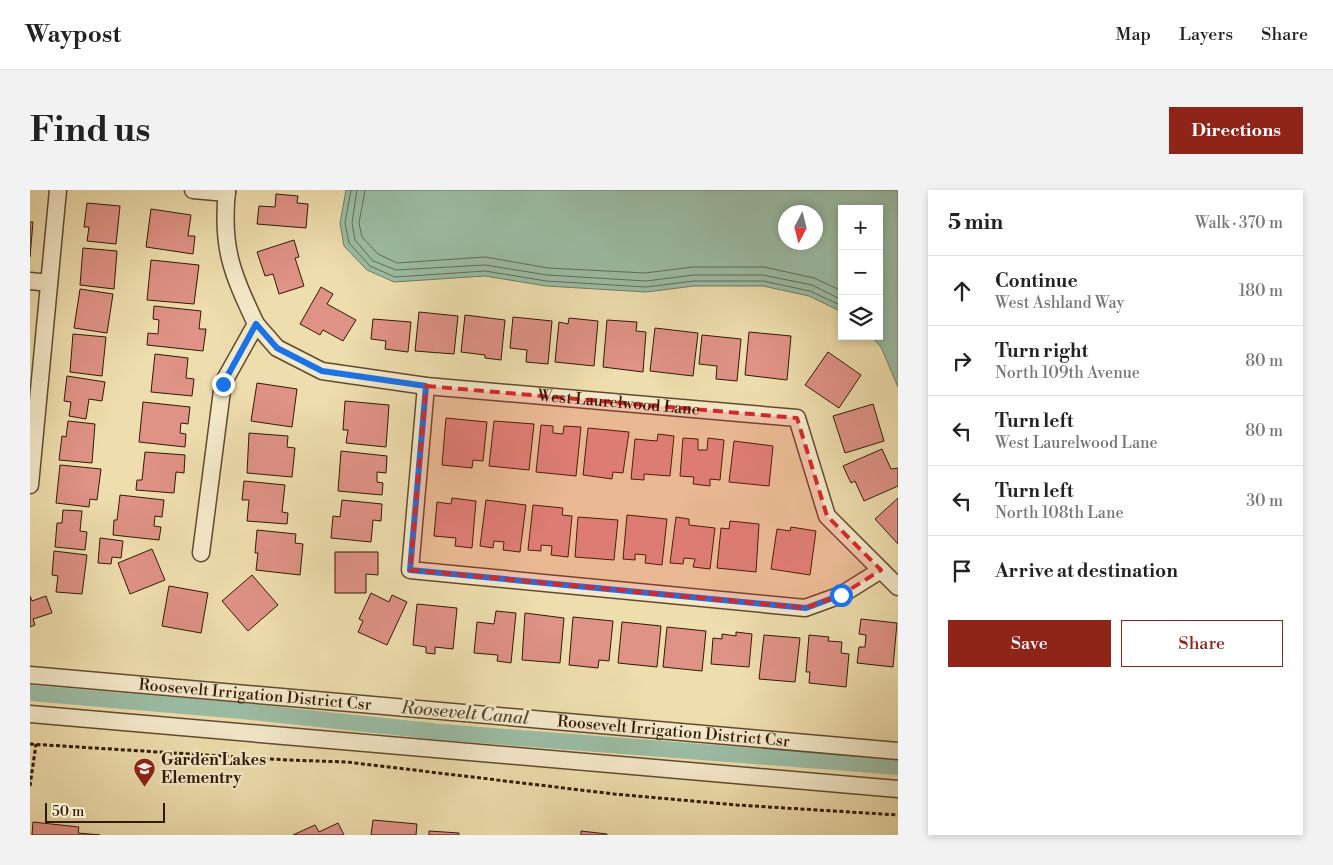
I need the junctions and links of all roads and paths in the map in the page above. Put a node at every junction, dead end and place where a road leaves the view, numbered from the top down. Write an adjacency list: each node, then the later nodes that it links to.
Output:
1 (58, 190): 5 (street)
2 (193, 190): 3 (street)
3 (227, 192): 6 (street, West Laurelwood Lane)
4 (30, 281): 5 (street)
5 (49, 283): 8 (street)
6 (256, 324): 7 (street, West Laurelwood Lane); 10 (street)
7 (426, 386): 11 (street, West Laurelwood Lane); 11 (street)
8 (33, 425): 9 (street)
9 (30, 485)
10 (201, 553)
11 (881, 570): 12 (street, West Laurelwood Lane)
12 (898, 587)
13 (30, 675): 17 (street, Roosevelt Irrigation District Csr)
14 (30, 714): 19 (street)
15 (30, 744): 16 (path)
16 (36, 744): 18 (path); 20 (path)
17 (898, 751)
18 (30, 786)
19 (898, 789)
20 (898, 815)

